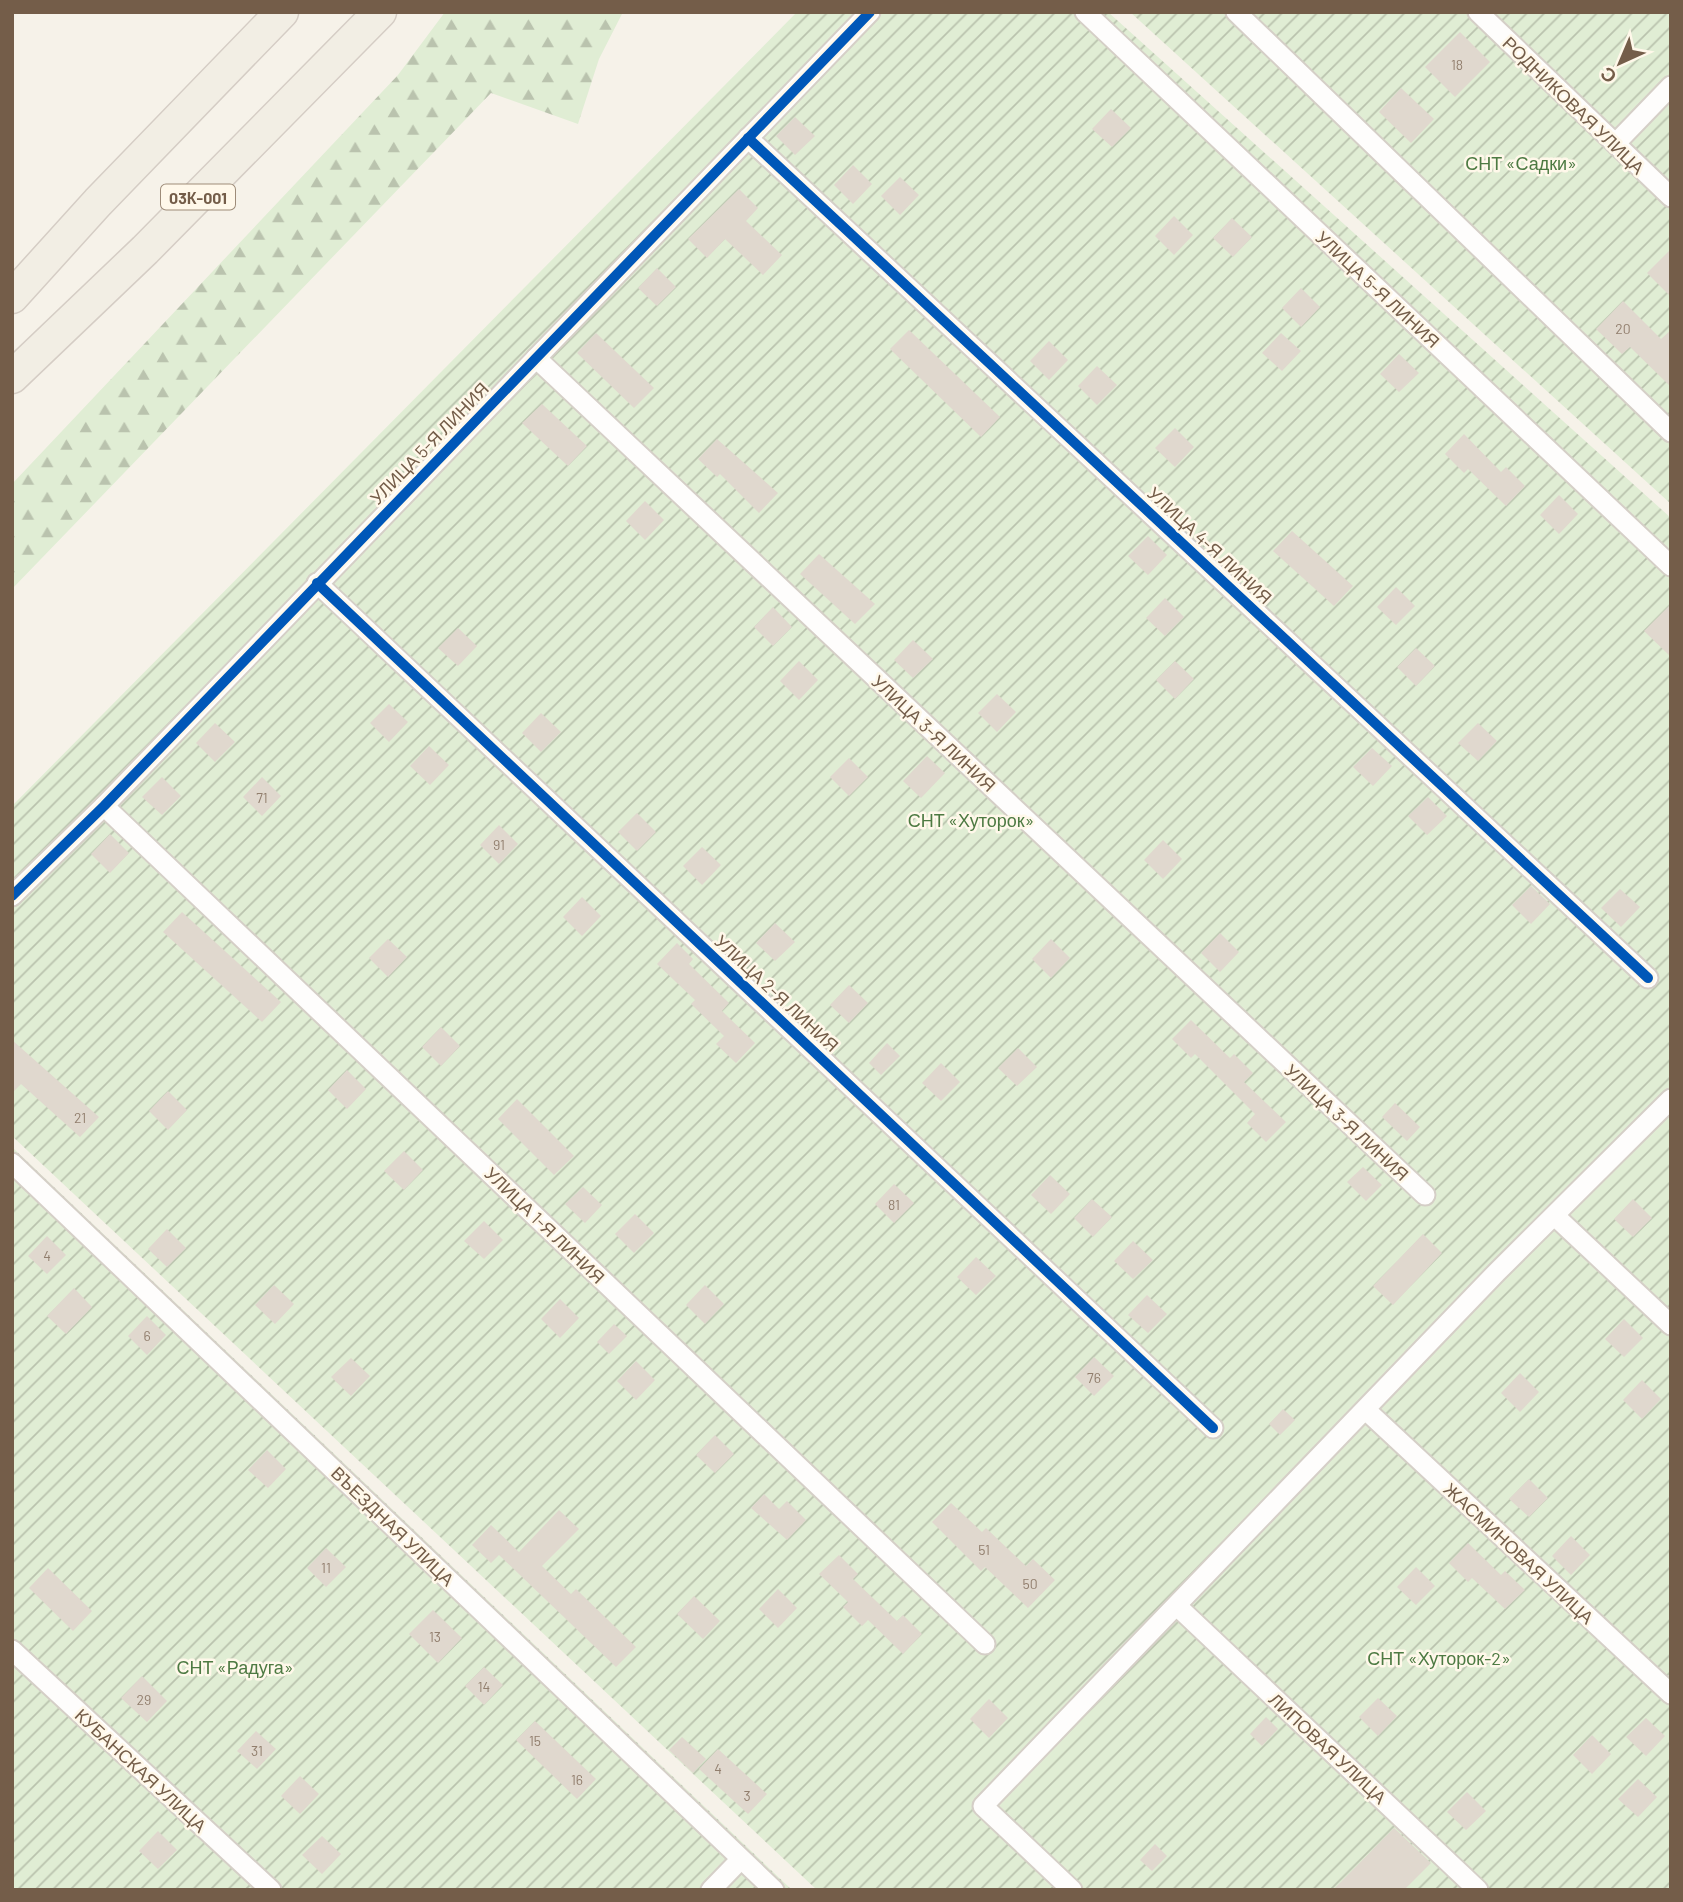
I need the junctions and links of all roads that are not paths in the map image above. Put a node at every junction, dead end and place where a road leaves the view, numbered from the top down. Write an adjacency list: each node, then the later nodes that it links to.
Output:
1 (282, 12): 11 (main road)
2 (380, 12): 13 (main road, 03К-001)
3 (870, 12): 8 (street, УЛИЦА 5-Я ЛИНИЯ)
4 (1085, 12): 15 (street, УЛИЦА 5-Я ЛИНИЯ)
5 (1236, 12): 14 (street)
6 (1478, 12): 9 (street, РОДНИКОВАЯ УЛИЦА)
7 (1671, 86): 9 (street)
8 (748, 138): 12 (street, УЛИЦА 5-Я ЛИНИЯ); 19 (street, УЛИЦА 4-Я ЛИНИЯ)
9 (1616, 143): 10 (street, РОДНИКОВАЯ УЛИЦА)
10 (1671, 197)
11 (12, 297)
12 (536, 358): 16 (street, УЛИЦА 5-Я ЛИНИЯ); 22 (street, УЛИЦА 3-Я ЛИНИЯ)
13 (12, 377)
14 (1671, 432)
15 (1671, 566)
16 (317, 583): 17 (street, УЛИЦА 5-Я ЛИНИЯ); 26 (street, УЛИЦА 2-Я ЛИНИЯ)
17 (104, 806): 18 (street, УЛИЦА 5-Я ЛИНИЯ); 28 (street, УЛИЦА 1-Я ЛИНИЯ)
18 (12, 896)
19 (1648, 978)
20 (1671, 1099): 23 (street)
21 (12, 1163): 31 (street, ВЪЕЗДНАЯ УЛИЦА)
22 (1425, 1195)
23 (1556, 1217): 24 (street); 25 (street)
24 (1671, 1325)
25 (1367, 1411): 27 (street); 30 (street, ЖАСМИНОВАЯ УЛИЦА)
26 (1213, 1428)
27 (1177, 1606): 35 (street); 36 (street, ЛИПОВАЯ УЛИЦА)
28 (985, 1644)
29 (12, 1650): 32 (street, КУБАНСКАЯ УЛИЦА)
30 (1671, 1694)
31 (741, 1859): 33 (street); 34 (street, ВЪЕЗДНАЯ УЛИЦА)
32 (271, 1890)
33 (712, 1890)
34 (774, 1890)
35 (1072, 1890)
36 (1478, 1890)

